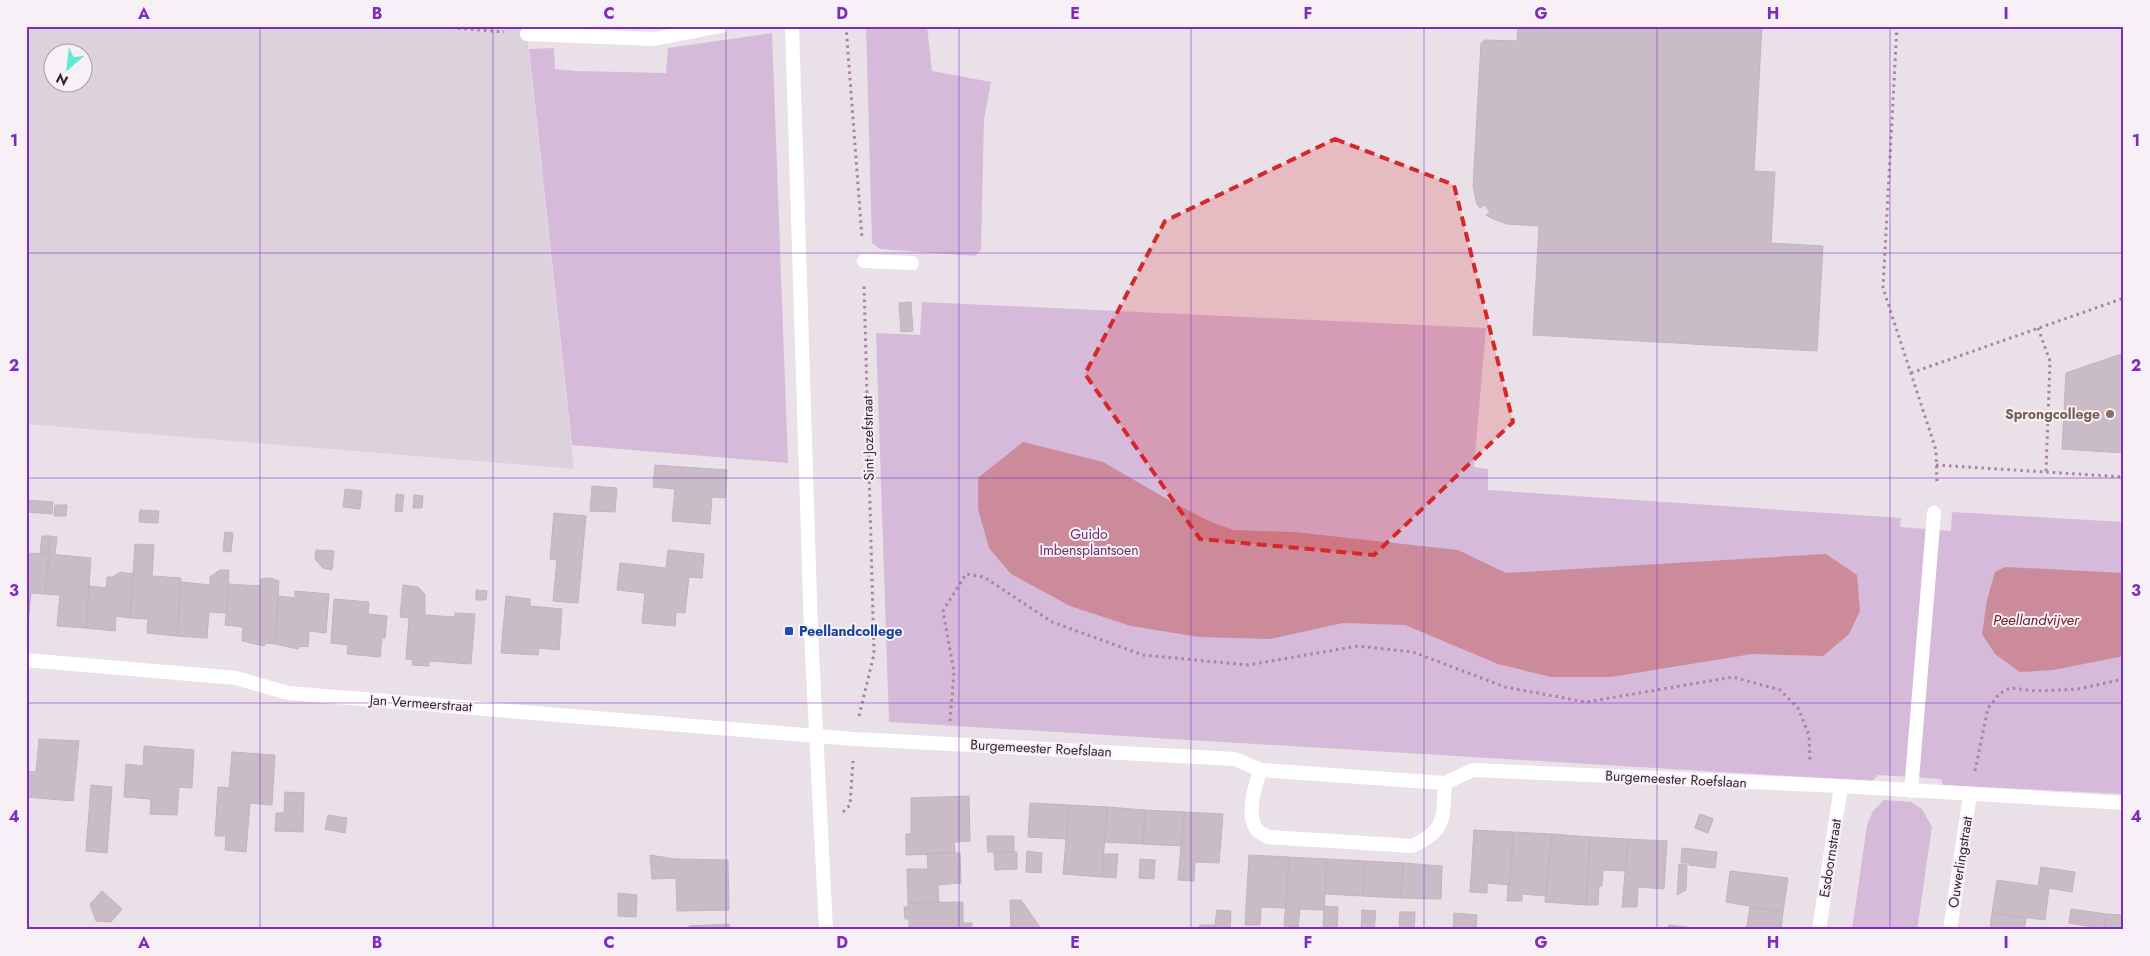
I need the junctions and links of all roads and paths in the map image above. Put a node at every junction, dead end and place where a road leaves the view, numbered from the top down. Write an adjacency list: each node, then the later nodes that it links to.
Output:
1 (432, 26): 6 (path)
2 (720, 26): 6 (street)
3 (792, 26): 19 (street)
4 (846, 26): 7 (path, Sint Jozefstraat)
5 (1897, 26): 11 (path)
6 (527, 34)
7 (864, 261): 8 (street); 20 (path, Sint Jozefstraat)
8 (912, 263)
9 (2124, 298): 10 (path)
10 (2038, 328): 11 (path); 13 (path)
11 (1911, 373): 12 (path)
12 (1936, 465): 13 (path); 15 (path)
13 (2046, 472): 14 (path)
14 (2124, 477)
15 (1937, 485)
16 (1934, 513): 26 (street)
17 (26, 660): 19 (street, Jan Vermeerstraat)
18 (2124, 679): 27 (path)
19 (818, 736): 20 (street, Burgemeester Roefslaan); 29 (street)
20 (854, 739): 21 (street, Burgemeester Roefslaan); 29 (path, Sint Jozefstraat)
21 (948, 743): 22 (street, Burgemeester Roefslaan); 24 (path)
22 (1261, 770): 23 (street, Burgemeester Roefslaan); 23 (street)
23 (1445, 783): 24 (street, Burgemeester Roefslaan)
24 (1812, 785): 25 (street, Burgemeester Roefslaan)
25 (1841, 786): 26 (street, Burgemeester Roefslaan); 31 (street, Esdoornstraat)
26 (1911, 791): 27 (street, Burgemeester Roefslaan)
27 (1970, 795): 28 (street, Burgemeester Roefslaan); 32 (street, Ouwerlingstraat)
28 (2124, 803)
29 (822, 837): 30 (street)
30 (826, 930)
31 (1819, 930)
32 (1950, 930)

